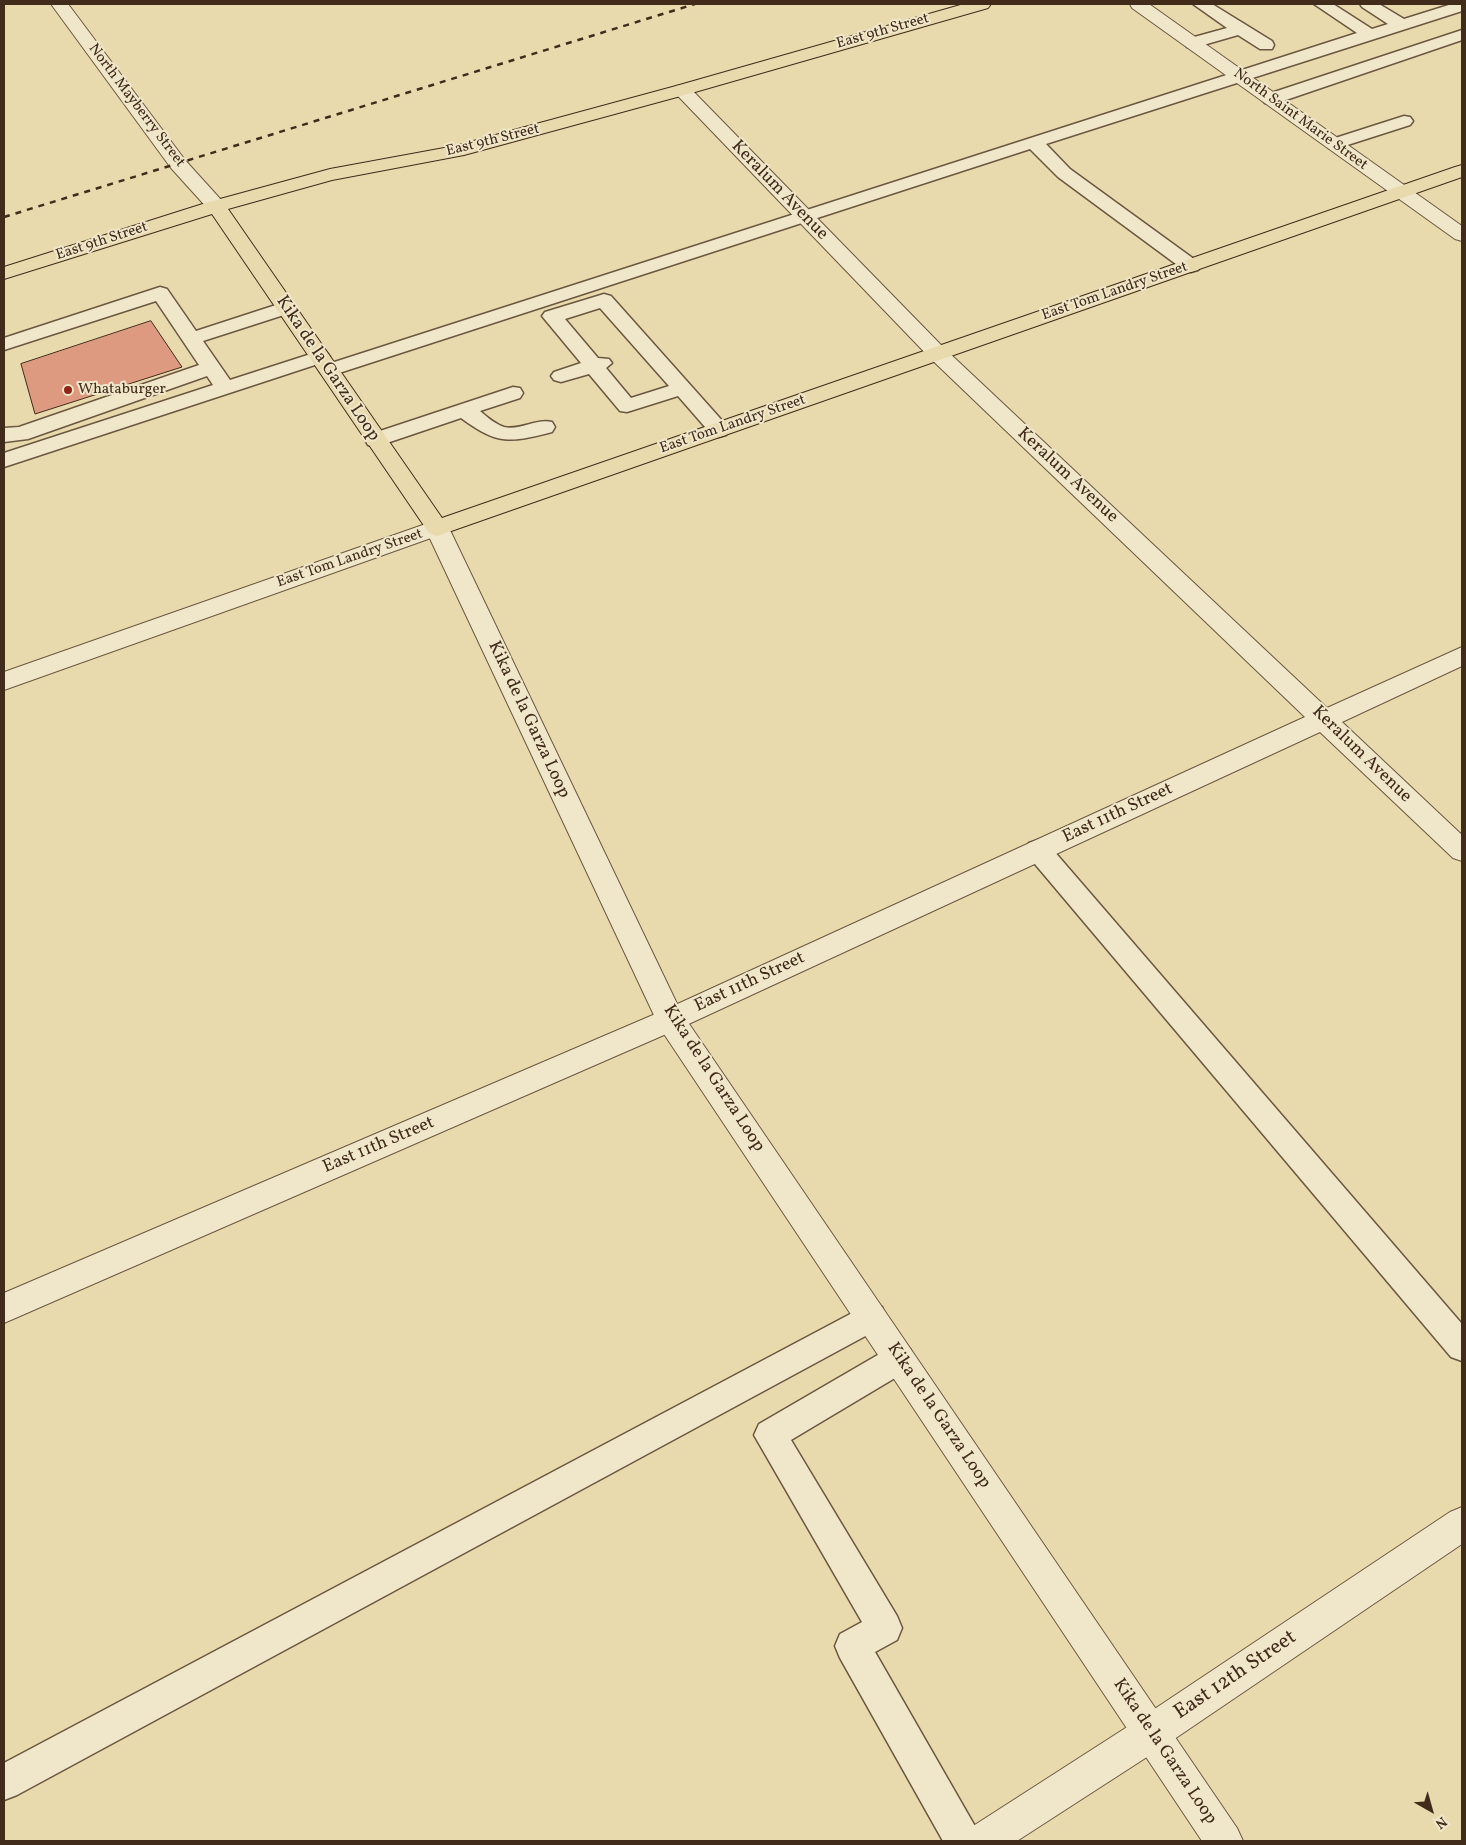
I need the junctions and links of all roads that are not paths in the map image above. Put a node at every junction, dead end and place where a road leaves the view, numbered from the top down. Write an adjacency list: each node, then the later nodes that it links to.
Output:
1 (59, 4): 24 (street, North Mayberry Street)
2 (982, 4): 17 (main road, East 9th Street)
3 (1138, 4): 14 (street, North Saint Marie Street)
4 (1201, 4): 11 (lane)
5 (1322, 4): 12 (lane)
6 (1368, 4): 9 (lane)
7 (1462, 6): 8 (lane)
8 (1440, 13): 9 (lane); 10 (lane)
9 (1400, 24): 12 (lane)
10 (1462, 26)
11 (1240, 29): 14 (lane); 15 (lane)
12 (1369, 34): 16 (lane)
13 (1462, 35): 18 (lane)
14 (1193, 43): 16 (street, North Saint Marie Street)
15 (1266, 45)
16 (1239, 76): 18 (street, North Saint Marie Street); 20 (lane)
17 (682, 90): 24 (main road, East 9th Street); 25 (street, Keralum Avenue)
18 (1271, 99): 21 (street, North Saint Marie Street)
19 (1404, 122): 21 (lane)
20 (1034, 144): 25 (lane); 27 (lane)
21 (1334, 144): 23 (street, North Saint Marie Street)
22 (1462, 171): 23 (main road, East Tom Landry Street)
23 (1402, 193): 26 (street, North Saint Marie Street); 27 (main road, East Tom Landry Street)
24 (216, 206): 28 (main road, East 9th Street); 30 (main road, Kika de la Garza Loop)
25 (804, 216): 29 (lane); 33 (street, Keralum Avenue)
26 (1462, 235)
27 (1191, 266): 33 (main road, East Tom Landry Street)
28 (4, 273)
29 (563, 304): 34 (lane); 35 (lane); 39 (lane)
30 (286, 308): 31 (lane); 34 (main road, Kika de la Garza Loop)
31 (190, 339): 32 (lane); 36 (lane)
32 (4, 344)
33 (938, 354): 43 (main road, East Tom Landry Street); 50 (street, Keralum Avenue)
34 (324, 364): 38 (lane); 45 (main road, Kika de la Garza Loop)
35 (598, 364): 37 (lane); 39 (lane)
36 (211, 368): 38 (lane); 44 (lane)
37 (561, 376)
38 (226, 388): 46 (lane)
39 (682, 388): 43 (lane)
40 (513, 393): 41 (lane)
41 (464, 410): 42 (lane); 45 (lane)
42 (545, 427)
43 (719, 430): 47 (main road, East Tom Landry Street)
44 (4, 436)
45 (375, 440): 47 (main road, Kika de la Garza Loop)
46 (4, 460)
47 (437, 528): 49 (street, East Tom Landry Street); 53 (street, Kika de la Garza Loop)
48 (1462, 656): 50 (street, East 11th Street)
49 (4, 681)
50 (1324, 719): 51 (street, East 11th Street); 52 (street, Keralum Avenue)
51 (1038, 850): 53 (street, East 11th Street); 56 (lane)
52 (1462, 851)
53 (670, 1020): 54 (street, East 11th Street); 55 (street, Kika de la Garza Loop)
54 (4, 1308)
55 (871, 1317): 57 (street, Kika de la Garza Loop); 60 (lane)
56 (1462, 1347)
57 (899, 1359): 59 (street, Kika de la Garza Loop); 61 (lane)
58 (1462, 1524): 59 (street, East 12th Street)
59 (1151, 1733): 62 (street, East 12th Street); 63 (street, Kika de la Garza Loop)
60 (4, 1782)
61 (963, 1841)
62 (983, 1841)
63 (1224, 1841)

